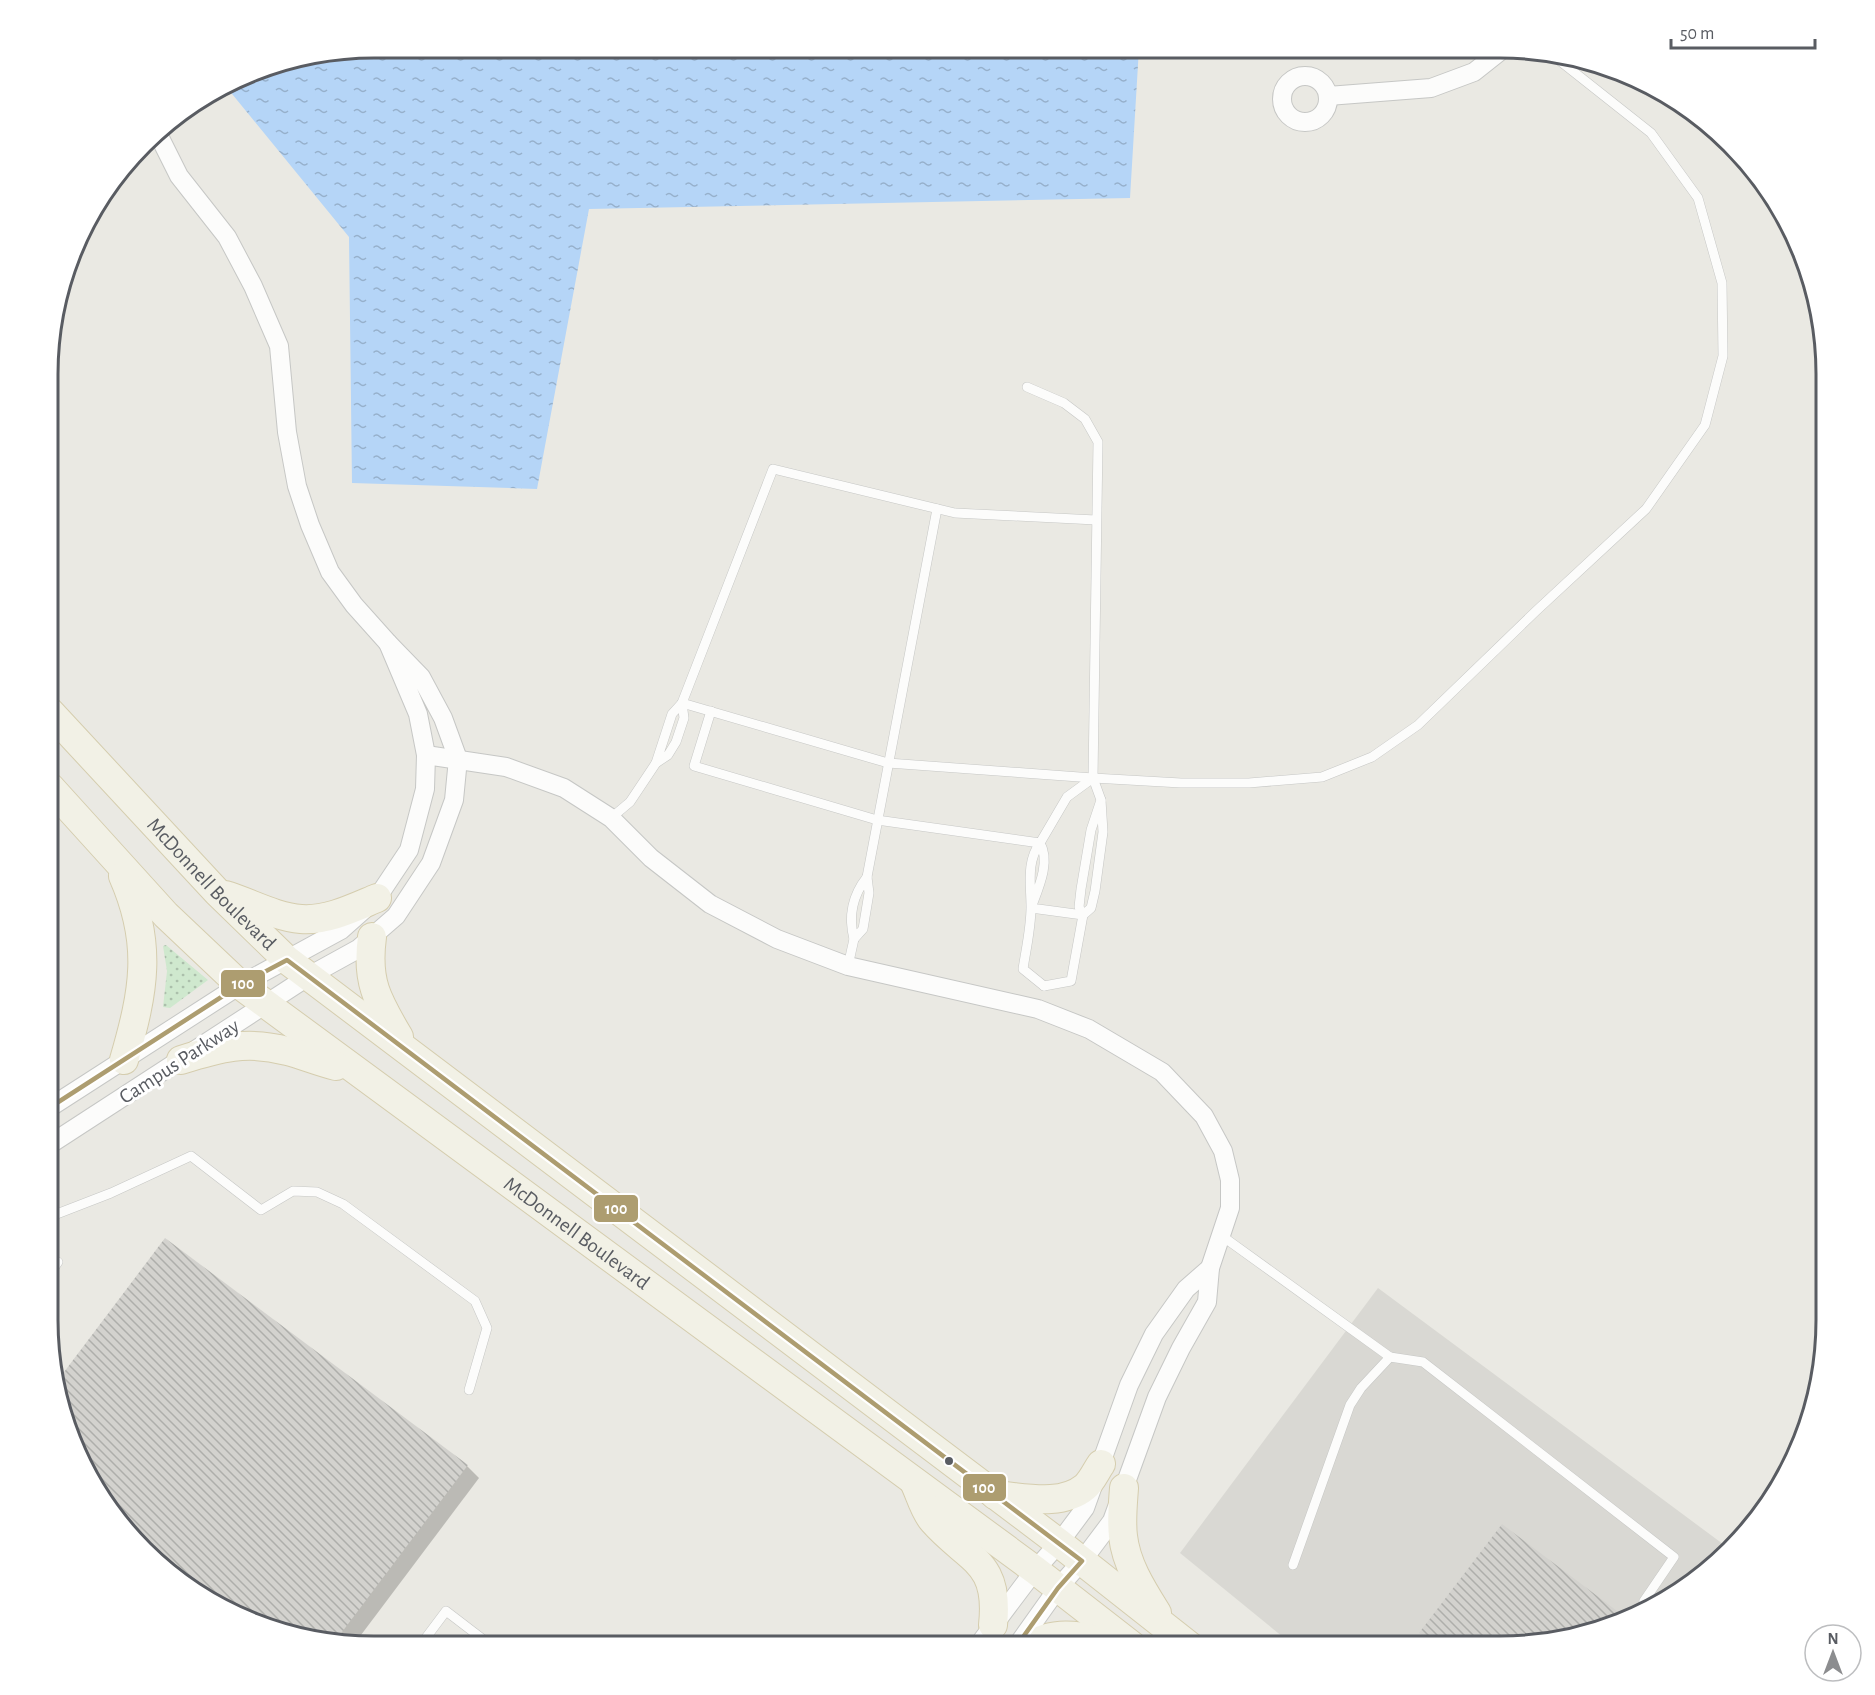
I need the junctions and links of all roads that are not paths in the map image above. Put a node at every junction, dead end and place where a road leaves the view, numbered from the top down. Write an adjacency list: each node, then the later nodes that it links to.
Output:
1 (1492, 58): 3 (street)
2 (1566, 66): 15 (lane)
3 (1328, 96)
4 (162, 141): 8 (street)
5 (1027, 387): 7 (lane)
6 (937, 508): 7 (lane); 9 (lane); 14 (lane)
7 (1096, 520): 15 (lane)
8 (388, 643): 12 (street, Campus Parkway); 13 (street)
9 (682, 703): 10 (lane); 18 (lane)
10 (711, 711): 14 (lane); 19 (lane)
11 (58, 721): 22 (main road, McDonnell Boulevard)
12 (426, 755): 13 (street); 23 (street, Campus Parkway)
13 (458, 759): 18 (street); 26 (street, Campus Parkway)
14 (888, 763): 15 (lane); 19 (lane)
15 (1093, 778): 17 (lane); 20 (lane)
16 (58, 796): 21 (main road, McDonnell Boulevard)
17 (1101, 800): 25 (lane); 25 (lane)
18 (611, 818): 28 (street)
19 (877, 820): 20 (lane); 28 (lane)
20 (1040, 843): 24 (lane)
21 (117, 860): 30 (main road, McDonnell Boulevard); 35 (main road)
22 (218, 893): 23 (main road); 27 (main road, McDonnell Boulevard)
23 (377, 898): 27 (street, Campus Parkway)
24 (1031, 908): 25 (lane); 31 (lane)
25 (1083, 915): 31 (lane)
26 (372, 937): 29 (street, Campus Parkway); 34 (main road)
27 (286, 960): 29 (main road, McDonnell Boulevard); 30 (street, Campus Parkway)
28 (848, 966): 33 (street)
29 (309, 976): 32 (street, Campus Parkway); 34 (main road, McDonnell Boulevard)
30 (240, 985): 32 (main road, McDonnell Boulevard); 35 (street, Campus Parkway)
31 (1044, 986): 33 (lane)
32 (266, 1005): 36 (street, Campus Parkway); 37 (main road, McDonnell Boulevard)
33 (1038, 1009): 41 (street)
34 (408, 1051): 48 (main road, McDonnell Boulevard)
35 (124, 1060): 38 (street, Campus Parkway)
36 (181, 1060): 37 (main road); 39 (street, Campus Parkway)
37 (353, 1068): 46 (main road, McDonnell Boulevard)
38 (58, 1102)
39 (58, 1138)
40 (58, 1214): 44 (lane)
41 (1222, 1236): 42 (street); 43 (lane)
42 (1210, 1268): 45 (street); 47 (street)
43 (1390, 1358): 51 (lane); 54 (lane)
44 (469, 1390)
45 (1101, 1464): 48 (main road); 49 (street)
46 (913, 1480): 52 (main road, McDonnell Boulevard); 58 (main road)
47 (1124, 1488): 50 (street); 55 (main road)
48 (995, 1495): 49 (main road, McDonnell Boulevard)
49 (1059, 1543): 50 (main road, McDonnell Boulevard); 52 (street)
50 (1082, 1561): 53 (street); 55 (main road, McDonnell Boulevard)
51 (1293, 1565)
52 (1035, 1570): 53 (main road, McDonnell Boulevard); 58 (street)
53 (1058, 1588): 59 (street); 62 (main road, McDonnell Boulevard)
54 (1645, 1602)
55 (1166, 1627): 63 (main road, McDonnell Boulevard)
56 (427, 1636): 57 (lane)
57 (476, 1636)
58 (985, 1636)
59 (1024, 1636)
60 (1058, 1636): 61 (main road)
61 (1084, 1636)
62 (1120, 1636)
63 (1177, 1636)

